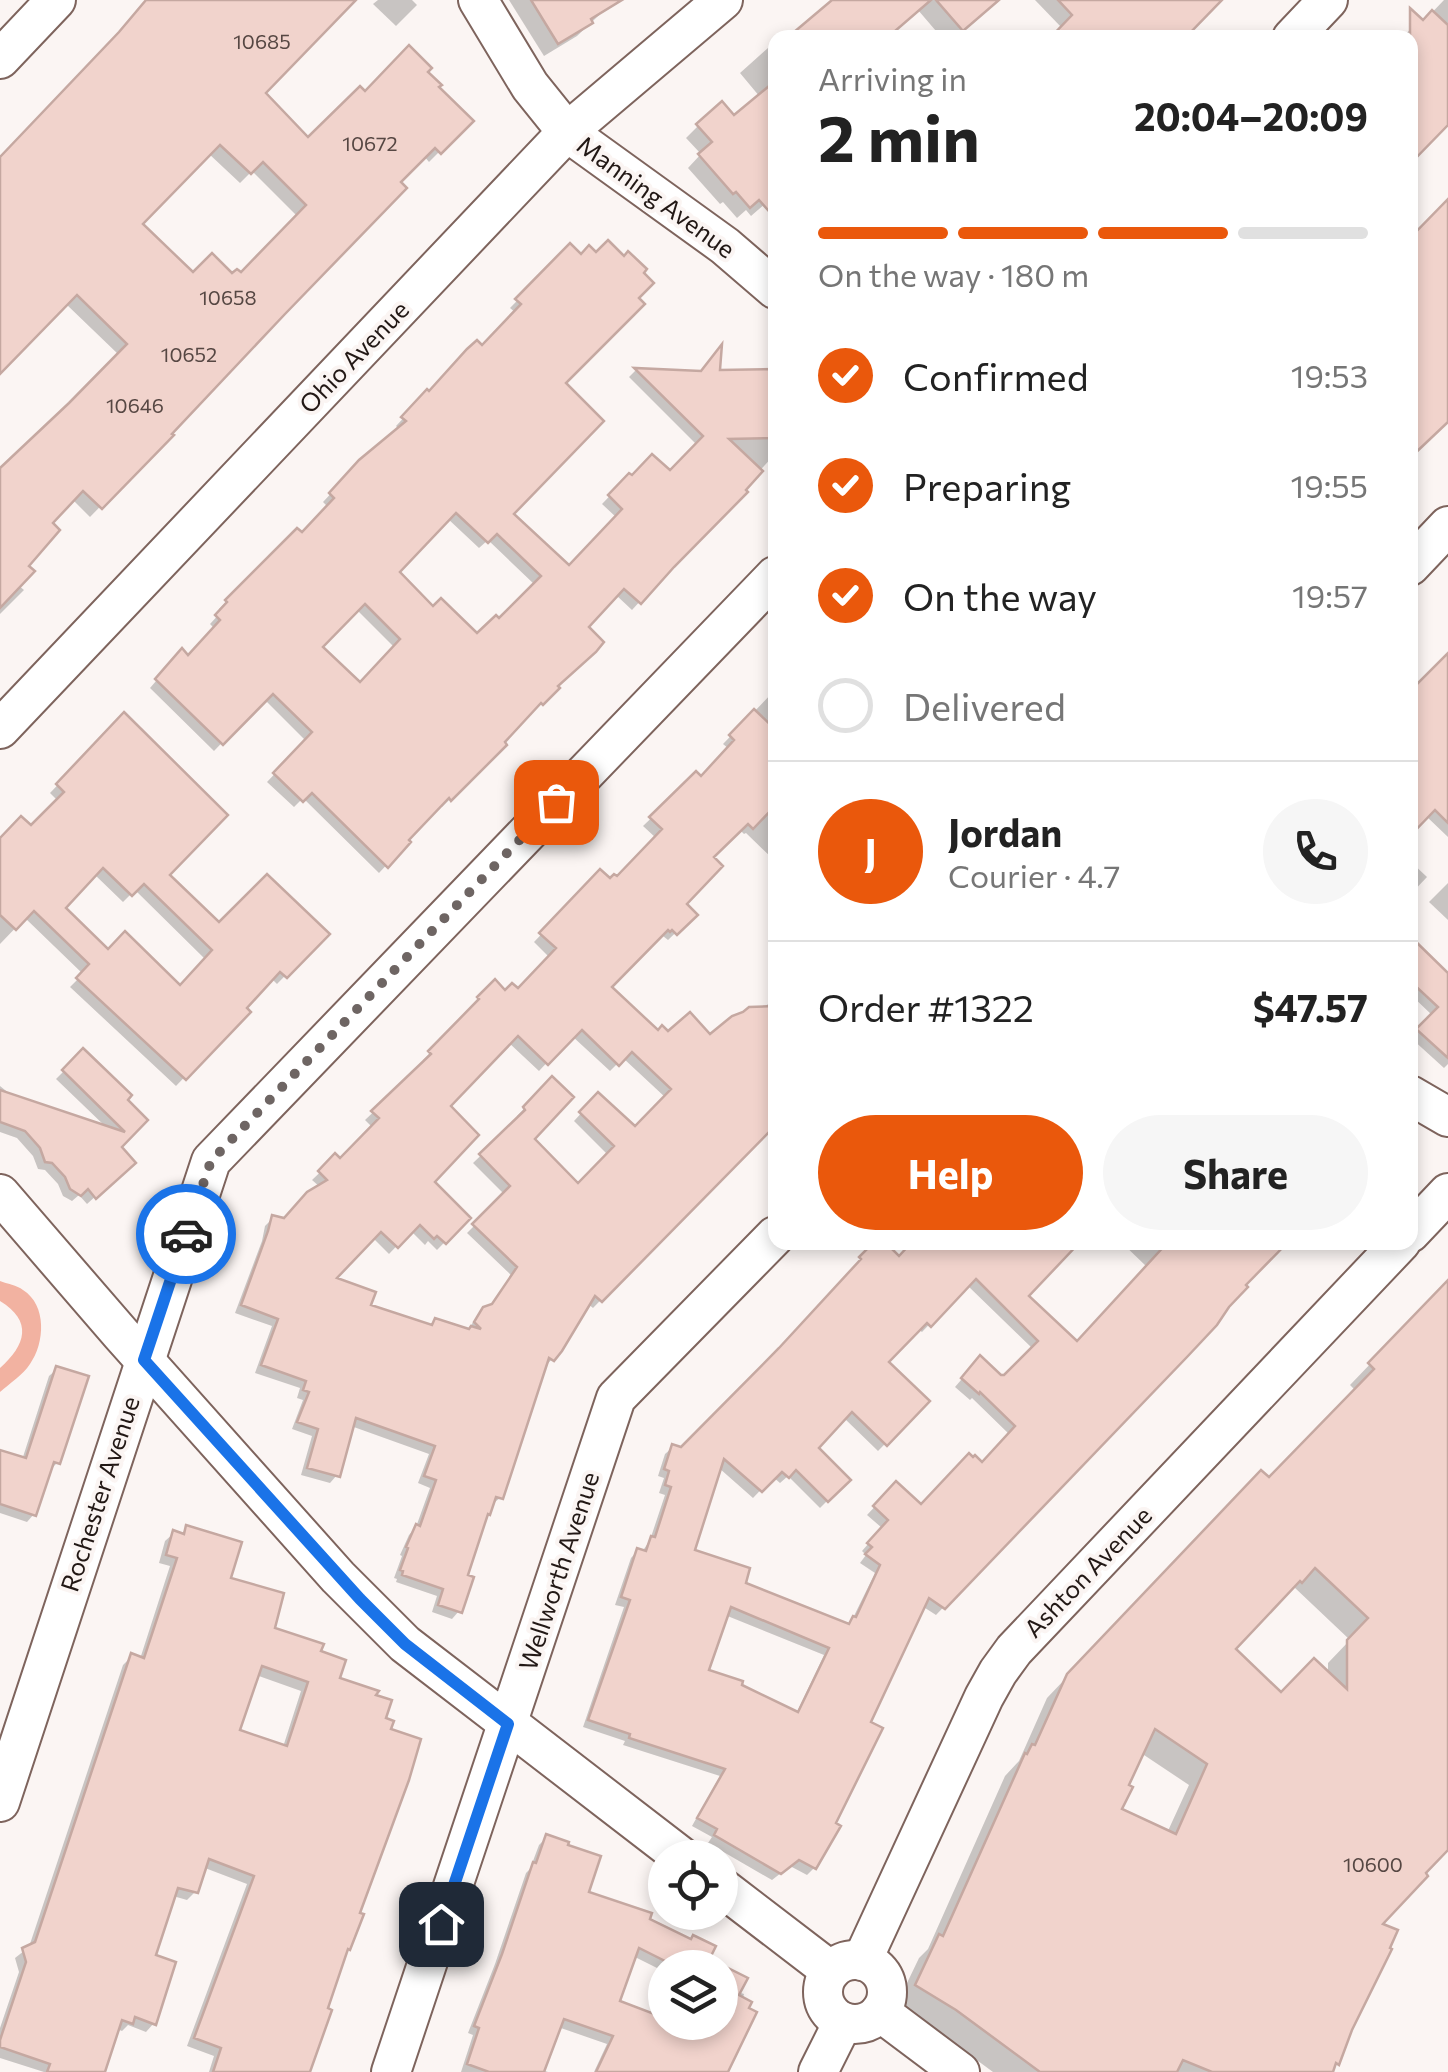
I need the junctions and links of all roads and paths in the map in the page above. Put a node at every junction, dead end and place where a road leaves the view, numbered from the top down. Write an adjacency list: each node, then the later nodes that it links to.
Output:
1 (56, 0): 6 (street)
2 (478, 0): 7 (street, Manning Avenue)
3 (722, 0): 7 (street, Ohio Avenue)
4 (1328, 0): 5 (street)
5 (1300, 30)
6 (0, 59)
7 (567, 132): 8 (street, Manning Avenue); 12 (street, Ohio Avenue)
8 (768, 282)
9 (1448, 526): 10 (street)
10 (1418, 558)
11 (768, 583): 20 (street, Rochester Avenue)
12 (0, 729)
13 (1418, 1100): 14 (street)
14 (1448, 1117)
15 (1448, 1193): 17 (street)
16 (0, 1194): 20 (street)
17 (1418, 1225)
18 (768, 1243): 21 (street, Wellworth Avenue)
19 (1393, 1250): 26 (street, Ashton Avenue)
20 (144, 1360): 21 (street); 22 (street, Rochester Avenue)
21 (508, 1724): 24 (street); 29 (street, Wellworth Avenue)
22 (12, 1727): 23 (street, Rochester Avenue)
23 (0, 1802)
24 (659, 1840)
25 (738, 1897): 26 (street)
26 (846, 1966): 27 (street); 28 (street)
27 (880, 2012): 28 (street); 31 (street)
28 (842, 2022): 30 (street)
29 (391, 2072)
30 (818, 2072)
31 (960, 2072)

